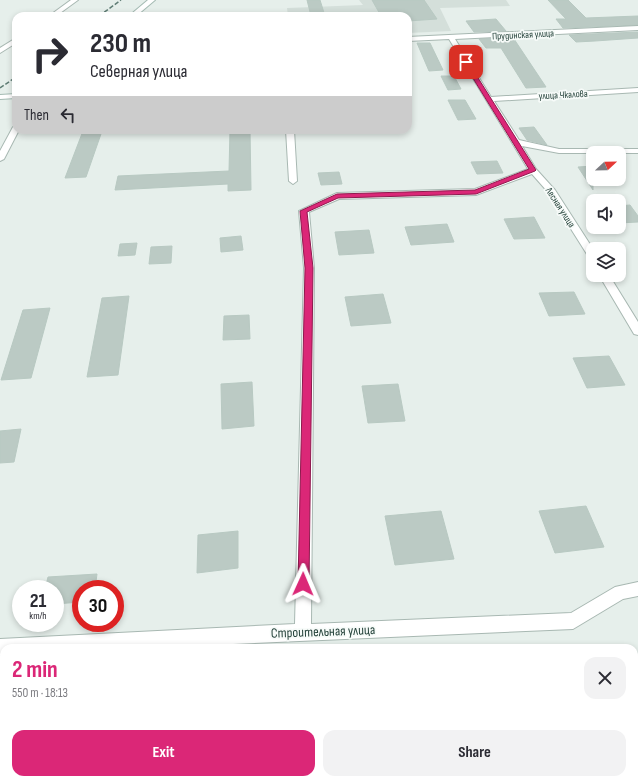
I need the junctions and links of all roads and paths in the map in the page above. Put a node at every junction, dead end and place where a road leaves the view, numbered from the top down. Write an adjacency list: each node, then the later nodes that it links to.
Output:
1 (75, 0): 3 (street)
2 (152, 0): 4 (street)
3 (58, 12)
4 (137, 12)
5 (638, 28): 6 (street, Прудинская улица)
6 (451, 37): 7 (street, Прудинская улица); 13 (street, Лесная улица)
7 (412, 39)
8 (12, 43): 9 (street)
9 (0, 51)
10 (638, 90): 13 (street, улица Чкалова)
11 (12, 96): 12 (street)
12 (0, 98)
13 (489, 99): 16 (street, Лесная улица)
14 (13, 134): 18 (street)
15 (290, 134): 20 (street)
16 (515, 142): 17 (street); 19 (street, Лесная улица)
17 (638, 151)
18 (0, 159)
19 (533, 170): 21 (street, Лесная улица); 25 (street)
20 (293, 181)
21 (586, 246)
22 (608, 282): 23 (street)
23 (638, 331)
24 (638, 589): 25 (street, Строительная улица)
25 (303, 632): 26 (street, Строительная улица)
26 (61, 644)

